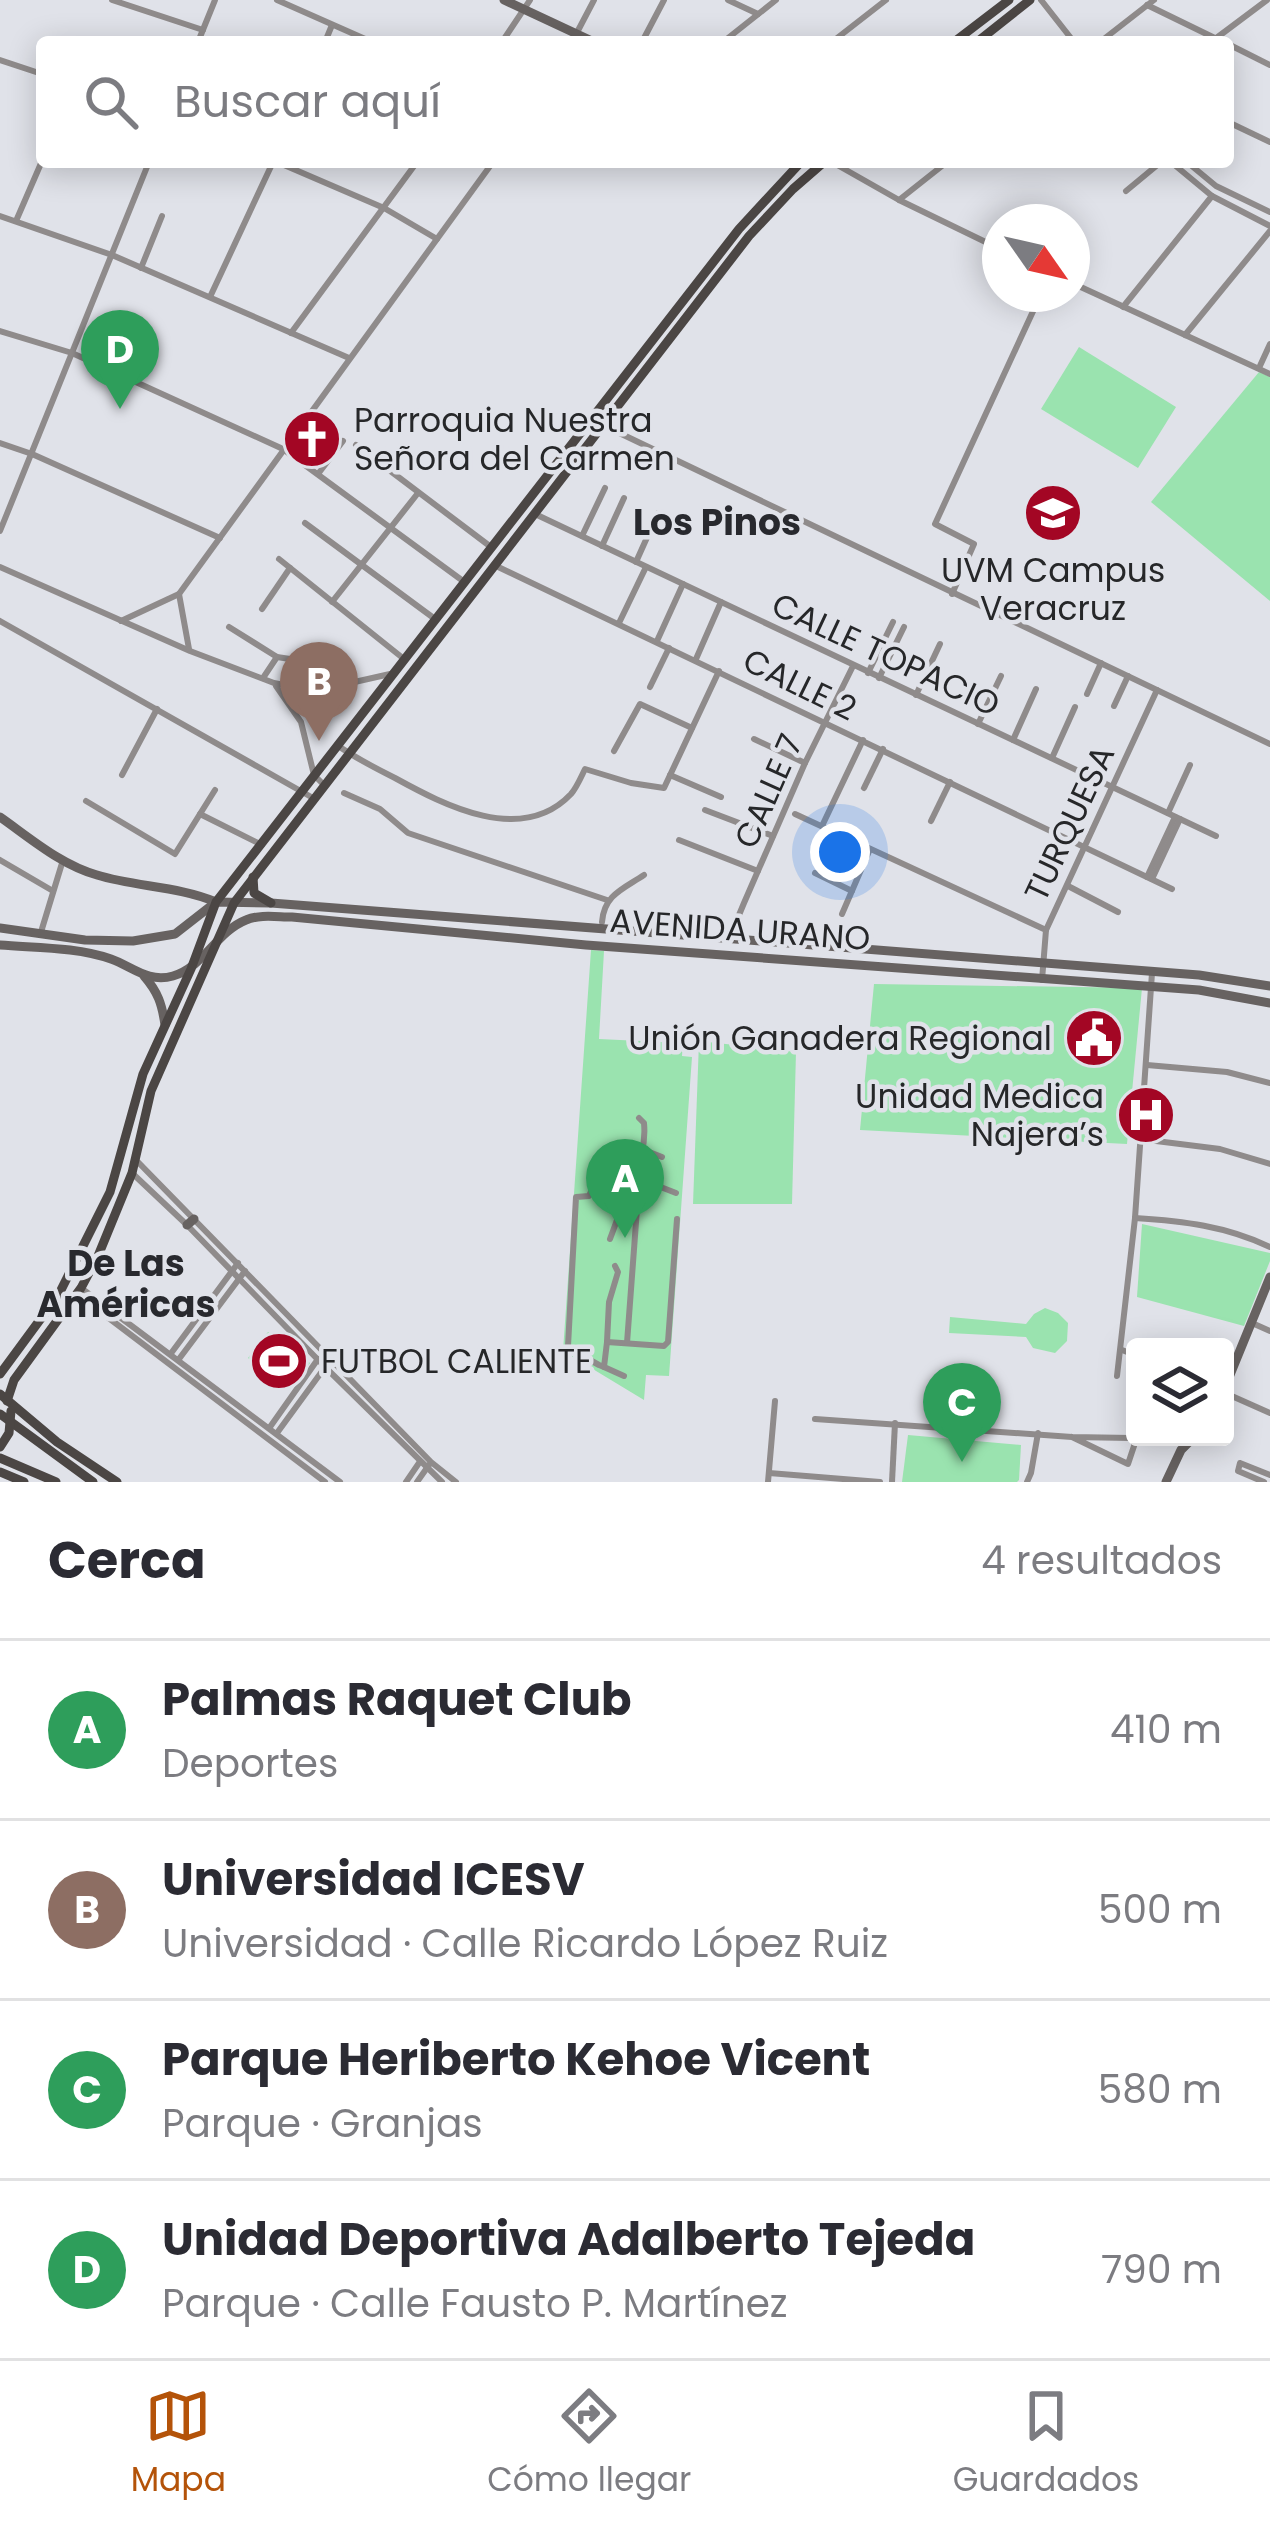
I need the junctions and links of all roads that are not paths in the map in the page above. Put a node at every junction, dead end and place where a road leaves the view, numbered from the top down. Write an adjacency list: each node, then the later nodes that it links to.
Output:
1 (112, 0): 19 (street)
2 (214, 0): 19 (street)
3 (277, 0): 18 (street)
4 (504, 0): 15 (main road)
5 (594, 0): 25 (street)
6 (664, 0): 26 (street)
7 (728, 0): 17 (street)
8 (776, 0): 17 (street)
9 (884, 0): 28 (street)
10 (1009, 0): 29 (main road)
11 (1030, 0): 30 (main road)
12 (1041, 0): 31 (street)
13 (1150, 3): 32 (street); 33 (street)
14 (1264, 3): 16 (street); 34 (street)
15 (527, 5): 23 (street); 24 (main road)
16 (1270, 10)
17 (758, 14): 27 (street)
18 (332, 25): 21 (street); 22 (street)
19 (203, 30): 20 (street)
20 (200, 36)
21 (327, 36)
22 (357, 36)
23 (506, 36)
24 (572, 36)
25 (576, 36)
26 (645, 36)
27 (730, 36)
28 (839, 36)
29 (962, 36)
30 (984, 36)
31 (1068, 36)
32 (1108, 36)
33 (1208, 36)
34 (1226, 36)
35 (1234, 49): 37 (street)
36 (0, 61): 38 (street)
37 (1270, 65)
38 (36, 72)
39 (1234, 125): 40 (street)
40 (1270, 142)
41 (39, 168): 61 (street)
42 (147, 168): 65 (street)
43 (272, 168): 68 (street)
44 (289, 168): 57 (street)
45 (413, 168): 57 (street)
46 (489, 168): 63 (street)
47 (795, 168): 79 (main road)
48 (820, 168): 80 (main road)
49 (839, 168): 56 (street)
50 (939, 168): 56 (street)
51 (1154, 168): 54 (street)
52 (1179, 168): 55 (street)
53 (1194, 168): 58 (street)
54 (1126, 190)
55 (1211, 196): 62 (street); 69 (street)
56 (898, 200): 64 (street)
57 (384, 208): 63 (street); 72 (street)
58 (1270, 212)
59 (0, 216): 61 (street)
60 (163, 216): 66 (street)
61 (16, 221): 65 (street)
62 (1270, 229): 73 (street)
63 (437, 239): 76 (street)
64 (982, 240)
65 (112, 255): 66 (street); 75 (street)
66 (141, 268): 68 (street)
67 (1090, 292): 69 (street)
68 (210, 297): 72 (street)
69 (1123, 307): 73 (street)
70 (1033, 312): 109 (street)
71 (0, 331): 75 (street)
72 (291, 334): 76 (street)
73 (1184, 336): 77 (street)
74 (1270, 344): 77 (street)
75 (72, 353): 84 (street); 85 (street)
76 (349, 358): 84 (street)
77 (1258, 369): 78 (street)
78 (1270, 374)
79 (590, 418): 80 (street); 98 (main road)
80 (603, 426): 91 (main road); 109 (street)
81 (343, 441): 86 (street)
82 (0, 443): 85 (street)
83 (356, 445): 88 (street)
84 (284, 449): 86 (street); 96 (street)
85 (32, 454): 94 (street); 96 (street)
86 (317, 474): 93 (street)
87 (605, 488): 95 (street)
88 (418, 493): 93 (street); 98 (street)
89 (624, 498): 97 (street)
90 (658, 513): 100 (street)
91 (536, 514): 95 (street, CALLE TOPACIO); 102 (main road)
92 (305, 523): 101 (street)
93 (391, 528): 101 (street); 106 (street)
94 (0, 531)
95 (582, 536): 97 (street, CALLE TOPACIO)
96 (220, 538): 108 (street)
97 (602, 546): 100 (street, CALLE TOPACIO)
98 (491, 548): 106 (main road)
99 (279, 559): 105 (street)
100 (636, 562): 104 (street, CALLE TOPACIO)
101 (362, 564): 110 (street); 113 (street)
102 (494, 565): 117 (street, CALLE 2); 156 (main road)
103 (0, 567): 114 (street)
104 (646, 567): 107 (street, CALLE TOPACIO); 117 (street)
105 (290, 568): 110 (street); 112 (street)
106 (464, 582): 113 (main road)
107 (683, 584): 111 (street, CALLE TOPACIO); 120 (street)
108 (179, 593): 114 (street); 123 (street)
109 (952, 593): 128 (street)
110 (332, 602): 125 (street)
111 (721, 602): 126 (street); 129 (street, CALLE TOPACIO)
112 (262, 609)
113 (435, 619): 125 (main road)
114 (121, 620): 123 (street)
115 (0, 621): 145 (street)
116 (893, 622): 132 (street)
117 (619, 624): 120 (street, CALLE 2)
118 (229, 627): 124 (street)
119 (904, 627): 136 (street)
120 (656, 642): 122 (street, CALLE 2)
121 (940, 644): 142 (street)
122 (668, 648): 126 (street, CALLE 2); 138 (street)
123 (190, 651): 135 (street)
124 (277, 656): 127 (street); 135 (street)
125 (404, 659): 131 (main road)
126 (696, 660): 130 (street, CALLE 2)
127 (303, 661)
128 (1101, 663): 134 (street); 141 (street)
129 (853, 666): 132 (street, CALLE TOPACIO); 146 (street, CALLE 7)
130 (719, 671): 146 (street, CALLE 2); 148 (street)
131 (393, 673): 137 (street); 153 (main road)
132 (868, 673): 136 (street, CALLE TOPACIO)
133 (1001, 676): 147 (street)
134 (1128, 676): 140 (street); 143 (street)
135 (263, 678): 137 (street)
136 (879, 678): 142 (street, CALLE TOPACIO)
137 (274, 683): 160 (street)
138 (650, 687)
139 (1036, 689): 151 (street)
140 (1157, 690): 152 (street); 165 (street, TURQUESA)
141 (1087, 694)
142 (916, 695): 147 (street, CALLE TOPACIO)
143 (1114, 706)
144 (1076, 707): 157 (street)
145 (157, 709): 161 (street); 168 (street)
146 (826, 722): 150 (street, CALLE 2); 158 (street, CALLE 7)
147 (978, 724): 151 (street, CALLE TOPACIO)
148 (692, 728): 155 (street); 162 (street)
149 (754, 739): 158 (street)
150 (862, 740): 154 (street, CALLE 2); 179 (street)
151 (1013, 740): 157 (street, CALLE TOPACIO)
152 (1270, 744)
153 (337, 745): 156 (street); 160 (main road)
154 (883, 749): 163 (street, CALLE 2); 166 (street)
155 (614, 751)
156 (348, 753): 162 (street); 164 (main road)
157 (1052, 758): 165 (street, CALLE TOPACIO)
158 (806, 764): 180 (street, CALLE 7)
159 (1190, 765): 176 (street)
160 (314, 775): 164 (street); 168 (main road)
161 (122, 776)
162 (670, 776): 170 (street)
163 (950, 782): 178 (street); 184 (street, CALLE 2)
164 (324, 785): 171 (main road)
165 (1112, 787): 176 (street, CALLE TOPACIO); 184 (street, TURQUESA)
166 (864, 788)
167 (214, 790): 174 (street)
168 (302, 790): 171 (street); 183 (main road)
169 (344, 793): 197 (street)
170 (721, 797)
171 (314, 798): 191 (main road)
172 (86, 802): 174 (street)
173 (705, 810): 180 (street)
174 (200, 814): 183 (street)
175 (794, 814): 179 (street)
176 (1174, 817): 181 (street, CALLE TOPACIO); 192 (street)
177 (1, 821): 187 (main road, AVENIDA URANO)
178 (931, 821)
179 (822, 826): 185 (street)
180 (773, 836): 188 (street, CALLE 7)
181 (1216, 836)
182 (679, 840): 188 (street)
183 (262, 844): 198 (main road)
184 (1086, 846): 192 (street, CALLE 2); 193 (street, TURQUESA)
185 (870, 849): 196 (street); 205 (street)
186 (0, 860): 195 (street)
187 (63, 860): 195 (street); 198 (main road, AVENIDA URANO)
188 (758, 871): 208 (street, CALLE 7)
189 (815, 873): 196 (street)
190 (644, 875): 197 (street)
191 (253, 877): 199 (main road); 200 (main road)
192 (1150, 878): 194 (street, CALLE 2)
193 (1067, 886): 201 (street); 205 (street, TURQUESA)
194 (1172, 889)
195 (53, 891): 206 (street)
196 (852, 891): 202 (street)
197 (607, 900): 203 (street)
198 (216, 902): 200 (main road, AVENIDA URANO); 209 (main road); 216 (main road)
199 (271, 903): 200 (main road, AVENIDA URANO); 203 (main road, AVENIDA URANO)
200 (234, 904): 211 (main road)
201 (1118, 912)
202 (842, 914)
203 (600, 926): 207 (main road, AVENIDA URANO); 212 (street)
204 (0, 928): 206 (main road)
205 (1046, 930): 214 (street, TURQUESA)
206 (41, 932): 209 (main road)
207 (679, 935): 208 (main road, AVENIDA URANO); 213 (main road)
208 (737, 940): 214 (main road, AVENIDA URANO)
209 (133, 941): 215 (main road)
210 (0, 944): 215 (main road)
211 (215, 944): 212 (main road, AVENIDA URANO); 216 (main road, AVENIDA URANO); 223 (main road)
212 (597, 946): 213 (main road, AVENIDA URANO)
213 (678, 952): 219 (main road, AVENIDA URANO)
214 (1043, 963): 217 (main road, AVENIDA URANO); 219 (street, TURQUESA)
215 (128, 968): 218 (main road)
216 (191, 968): 218 (main road); 223 (main road)
217 (1152, 972): 220 (main road, AVENIDA URANO); 221 (street)
218 (144, 976): 224 (main road)
219 (1042, 980): 221 (main road, AVENIDA URANO)
220 (1270, 986)
221 (1152, 987): 222 (main road, AVENIDA URANO); 225 (street)
222 (1270, 1003)
223 (178, 1011): 224 (main road); 231 (main road)
224 (165, 1025): 240 (main road)
225 (1147, 1065): 226 (street); 228 (street)
226 (1270, 1083)
227 (639, 1118): 229 (street)
228 (1141, 1139): 232 (street); 238 (street)
229 (644, 1150): 230 (street); 234 (street)
230 (662, 1157)
231 (136, 1160): 233 (main road); 241 (street)
232 (1270, 1164)
233 (132, 1173): 241 (street); 242 (main road)
234 (633, 1180): 235 (street); 236 (street); 237 (street)
235 (620, 1183): 237 (street); 263 (street)
236 (676, 1193)
237 (625, 1198): 243 (street); 255 (street)
238 (1135, 1218): 244 (street); 256 (street)
239 (677, 1219): 255 (street)
240 (97, 1220): 242 (main road); 265 (main road)
241 (191, 1222): 245 (street); 248 (street)
242 (111, 1226): 251 (main road)
243 (610, 1239)
244 (1270, 1247)
245 (238, 1263): 247 (street); 248 (street)
246 (615, 1266): 254 (street)
247 (245, 1271): 250 (street); 258 (street)
248 (231, 1272): 250 (street); 259 (street)
249 (1270, 1277): 252 (main road)
250 (238, 1280): 260 (street); 261 (street)
251 (79, 1291): 259 (street); 270 (main road)
252 (1252, 1323): 253 (street); 264 (main road)
253 (1270, 1330)
254 (607, 1342): 255 (street); 263 (street)
255 (627, 1343)
256 (1121, 1350): 257 (street); 267 (street)
257 (1126, 1352)
258 (327, 1355): 260 (street); 262 (street); 279 (street)
259 (168, 1357): 261 (street)
260 (318, 1360): 262 (street); 275 (street)
261 (176, 1363): 275 (street)
262 (325, 1367): 275 (street); 279 (street)
263 (604, 1367): 266 (street)
264 (1234, 1368)
265 (0, 1374)
266 (625, 1376)
267 (1117, 1376)
268 (1234, 1395): 271 (street)
269 (775, 1401): 282 (street)
270 (4, 1405): 278 (main road, bridge); 285 (main road); 286 (main road)
271 (1270, 1413)
272 (815, 1419): 273 (street)
273 (895, 1423): 274 (street); 294 (street)
274 (1038, 1433): 276 (street); 295 (street)
275 (270, 1435): 287 (street); 288 (street)
276 (1072, 1437): 276 (street)
277 (1185, 1446): 296 (main road)
278 (1, 1455): 284 (main road)
279 (425, 1462): 289 (street); 290 (street); 291 (street); 292 (street)
280 (0, 1472): 283 (main road)
281 (1270, 1474): 297 (street)
282 (769, 1478): 293 (street)
283 (24, 1482)
284 (56, 1482)
285 (93, 1482)
286 (117, 1482)
287 (325, 1482)
288 (340, 1482)
289 (406, 1482)
290 (417, 1482)
291 (442, 1482)
292 (456, 1482)
293 (880, 1482)
294 (892, 1482)
295 (1028, 1482)
296 (1166, 1482)
297 (1264, 1482)

